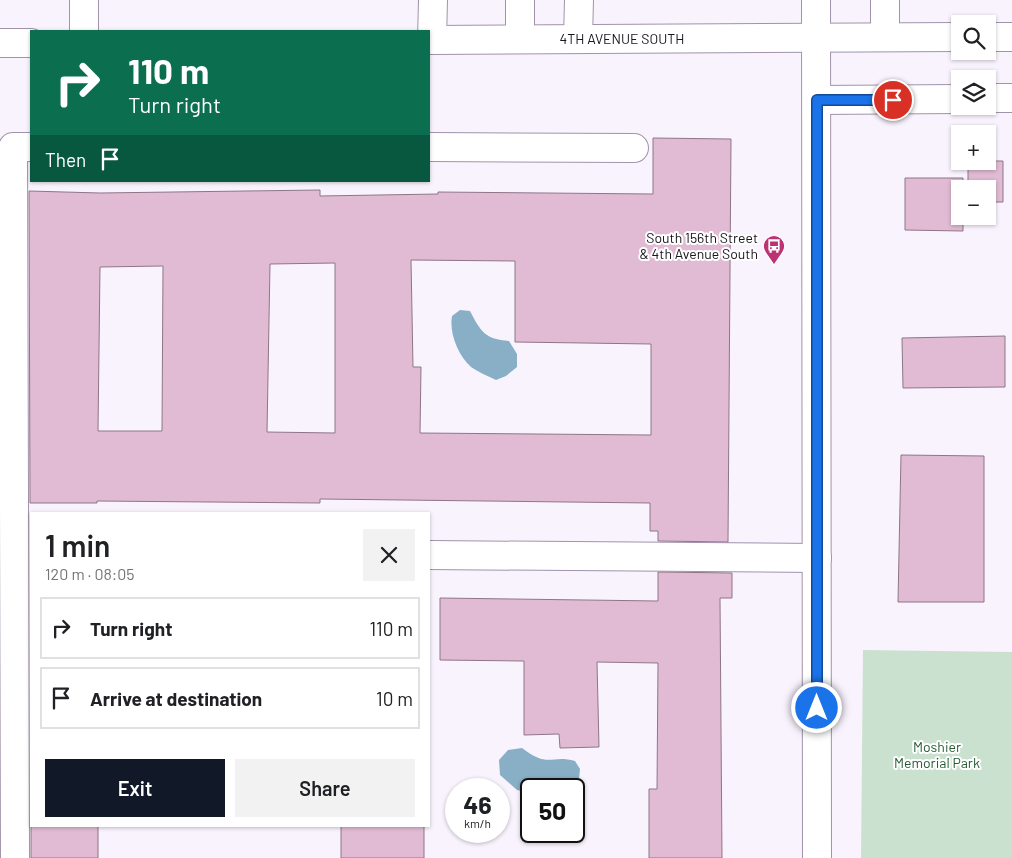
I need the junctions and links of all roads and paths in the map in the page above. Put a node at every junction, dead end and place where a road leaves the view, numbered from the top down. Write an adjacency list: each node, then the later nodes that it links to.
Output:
1 (84, 0): 7 (main road)
2 (432, 0): 15 (main road)
3 (520, 0): 13 (main road)
4 (579, 0): 14 (main road)
5 (816, 0): 8 (main road)
6 (885, 0): 9 (main road)
7 (84, 30)
8 (816, 37): 9 (main road, 4TH AVENUE SOUTH); 14 (main road, 4TH AVENUE SOUTH); 21 (main road)
9 (885, 37): 10 (main road, 4TH AVENUE SOUTH)
10 (951, 37)
11 (996, 37): 12 (main road)
12 (1012, 37)
13 (520, 39): 14 (main road, 4TH AVENUE SOUTH); 15 (main road, 4TH AVENUE SOUTH)
14 (578, 39)
15 (430, 40)
16 (0, 43): 17 (main road)
17 (30, 43)
18 (996, 98): 19 (main road)
19 (1012, 98)
20 (951, 99): 21 (main road)
21 (817, 100): 27 (main road)
22 (30, 147): 25 (main road)
23 (430, 148): 24 (main road)
24 (634, 148)
25 (23, 551): 28 (main road)
26 (430, 555): 27 (main road)
27 (817, 558): 29 (main road)
28 (14, 858)
29 (817, 858)

